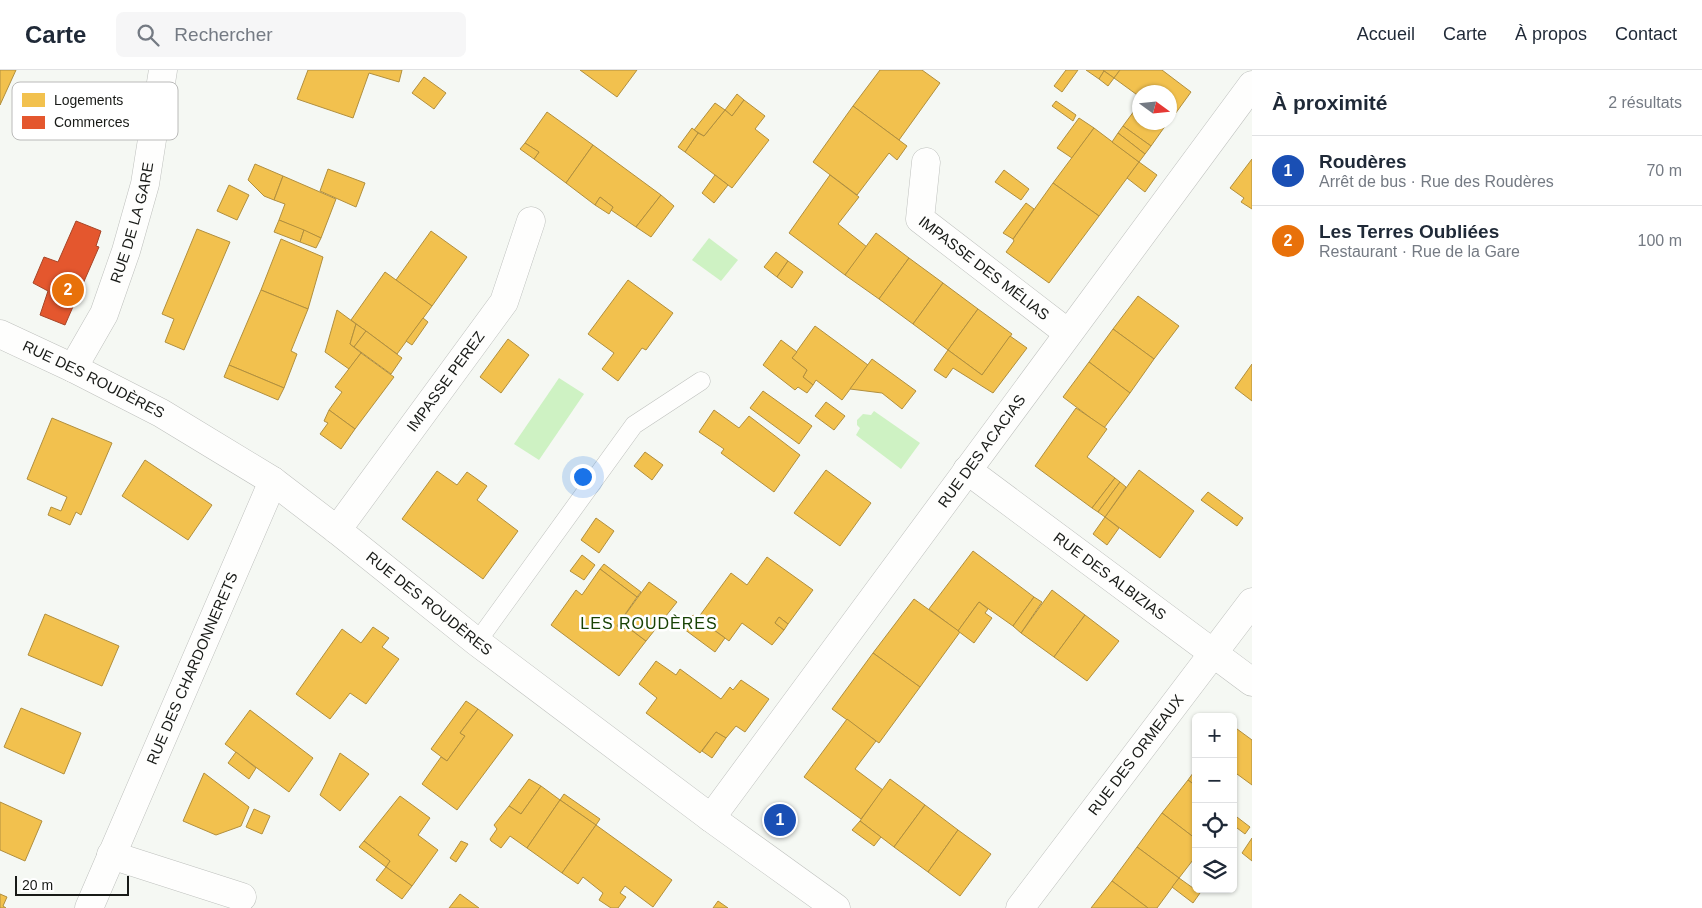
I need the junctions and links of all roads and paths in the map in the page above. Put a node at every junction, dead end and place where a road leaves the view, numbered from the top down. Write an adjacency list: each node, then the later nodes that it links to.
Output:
1 (1252, 85): 5 (street, RUE DES ACACIAS)
2 (152, 140): 7 (street, RUE DE LA GARE)
3 (926, 162): 5 (street, IMPASSE DES MÉLIAS)
4 (531, 221): 11 (street, IMPASSE PEREZ)
5 (1068, 333): 9 (street, RUE DES ACACIAS)
6 (0, 334): 7 (street, RUE DES ROUDÈRES)
7 (74, 368): 10 (street, RUE DES ROUDÈRES)
8 (700, 381): 13 (lane)
9 (967, 470): 14 (street, RUE DES ALBIZIAS); 16 (street, RUE DES ACACIAS)
10 (273, 481): 11 (street, RUE DES ROUDÈRES); 17 (street, RUE DES CHARDONNERETS)
11 (336, 530): 13 (street, RUE DES ROUDÈRES)
12 (1252, 602): 14 (street, RUE DES ORMEAUX)
13 (476, 642): 16 (street, RUE DES ROUDÈRES)
14 (1214, 654): 15 (street, RUE DES ALBIZIAS); 21 (street, RUE DES ORMEAUX)
15 (1252, 682)
16 (711, 818): 20 (street, RUE DES ROUDÈRES)
17 (111, 855): 18 (street); 19 (street, RUE DES CHARDONNERETS)
18 (242, 897)
19 (88, 908)
20 (836, 908)
21 (1020, 908)

